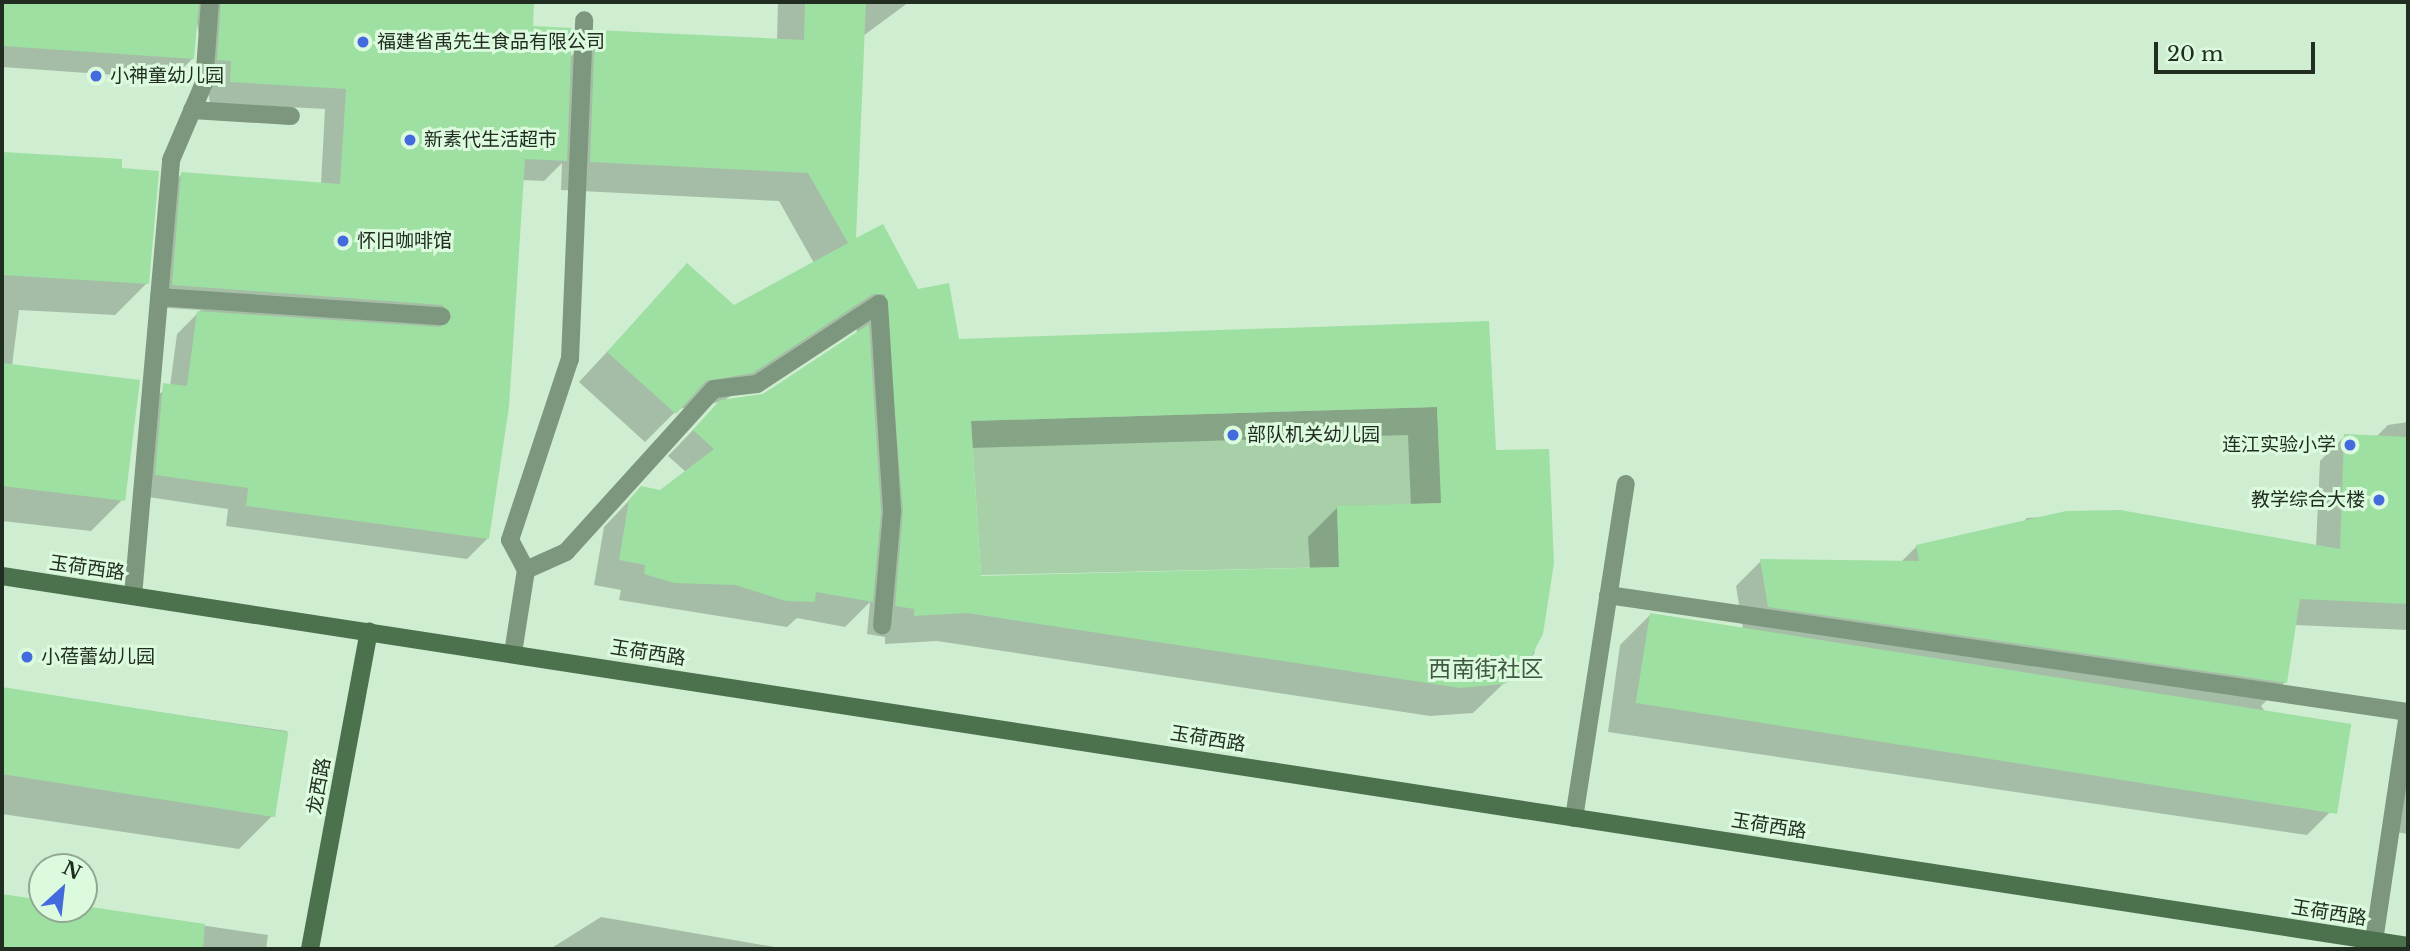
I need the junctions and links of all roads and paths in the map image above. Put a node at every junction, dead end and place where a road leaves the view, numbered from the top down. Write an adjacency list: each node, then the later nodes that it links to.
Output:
1 (209, 2): 3 (street)
2 (584, 20): 8 (street)
3 (192, 110): 4 (street); 5 (street)
4 (291, 116)
5 (159, 297): 6 (street); 11 (street)
6 (441, 316)
7 (1626, 484): 10 (street)
8 (526, 570): 12 (street); 14 (street)
9 (2, 576): 11 (main road, 玉荷西路)
10 (1608, 595): 15 (street); 16 (street)
11 (133, 596): 13 (main road, 玉荷西路)
12 (882, 626)
13 (369, 631): 14 (main road, 玉荷西路); 19 (main road, 龙西路)
14 (513, 653): 16 (main road, 玉荷西路)
15 (2408, 713): 17 (street)
16 (1574, 818): 17 (main road, 玉荷西路)
17 (2374, 941): 18 (main road, 玉荷西路)
18 (2408, 946)
19 (310, 949)

